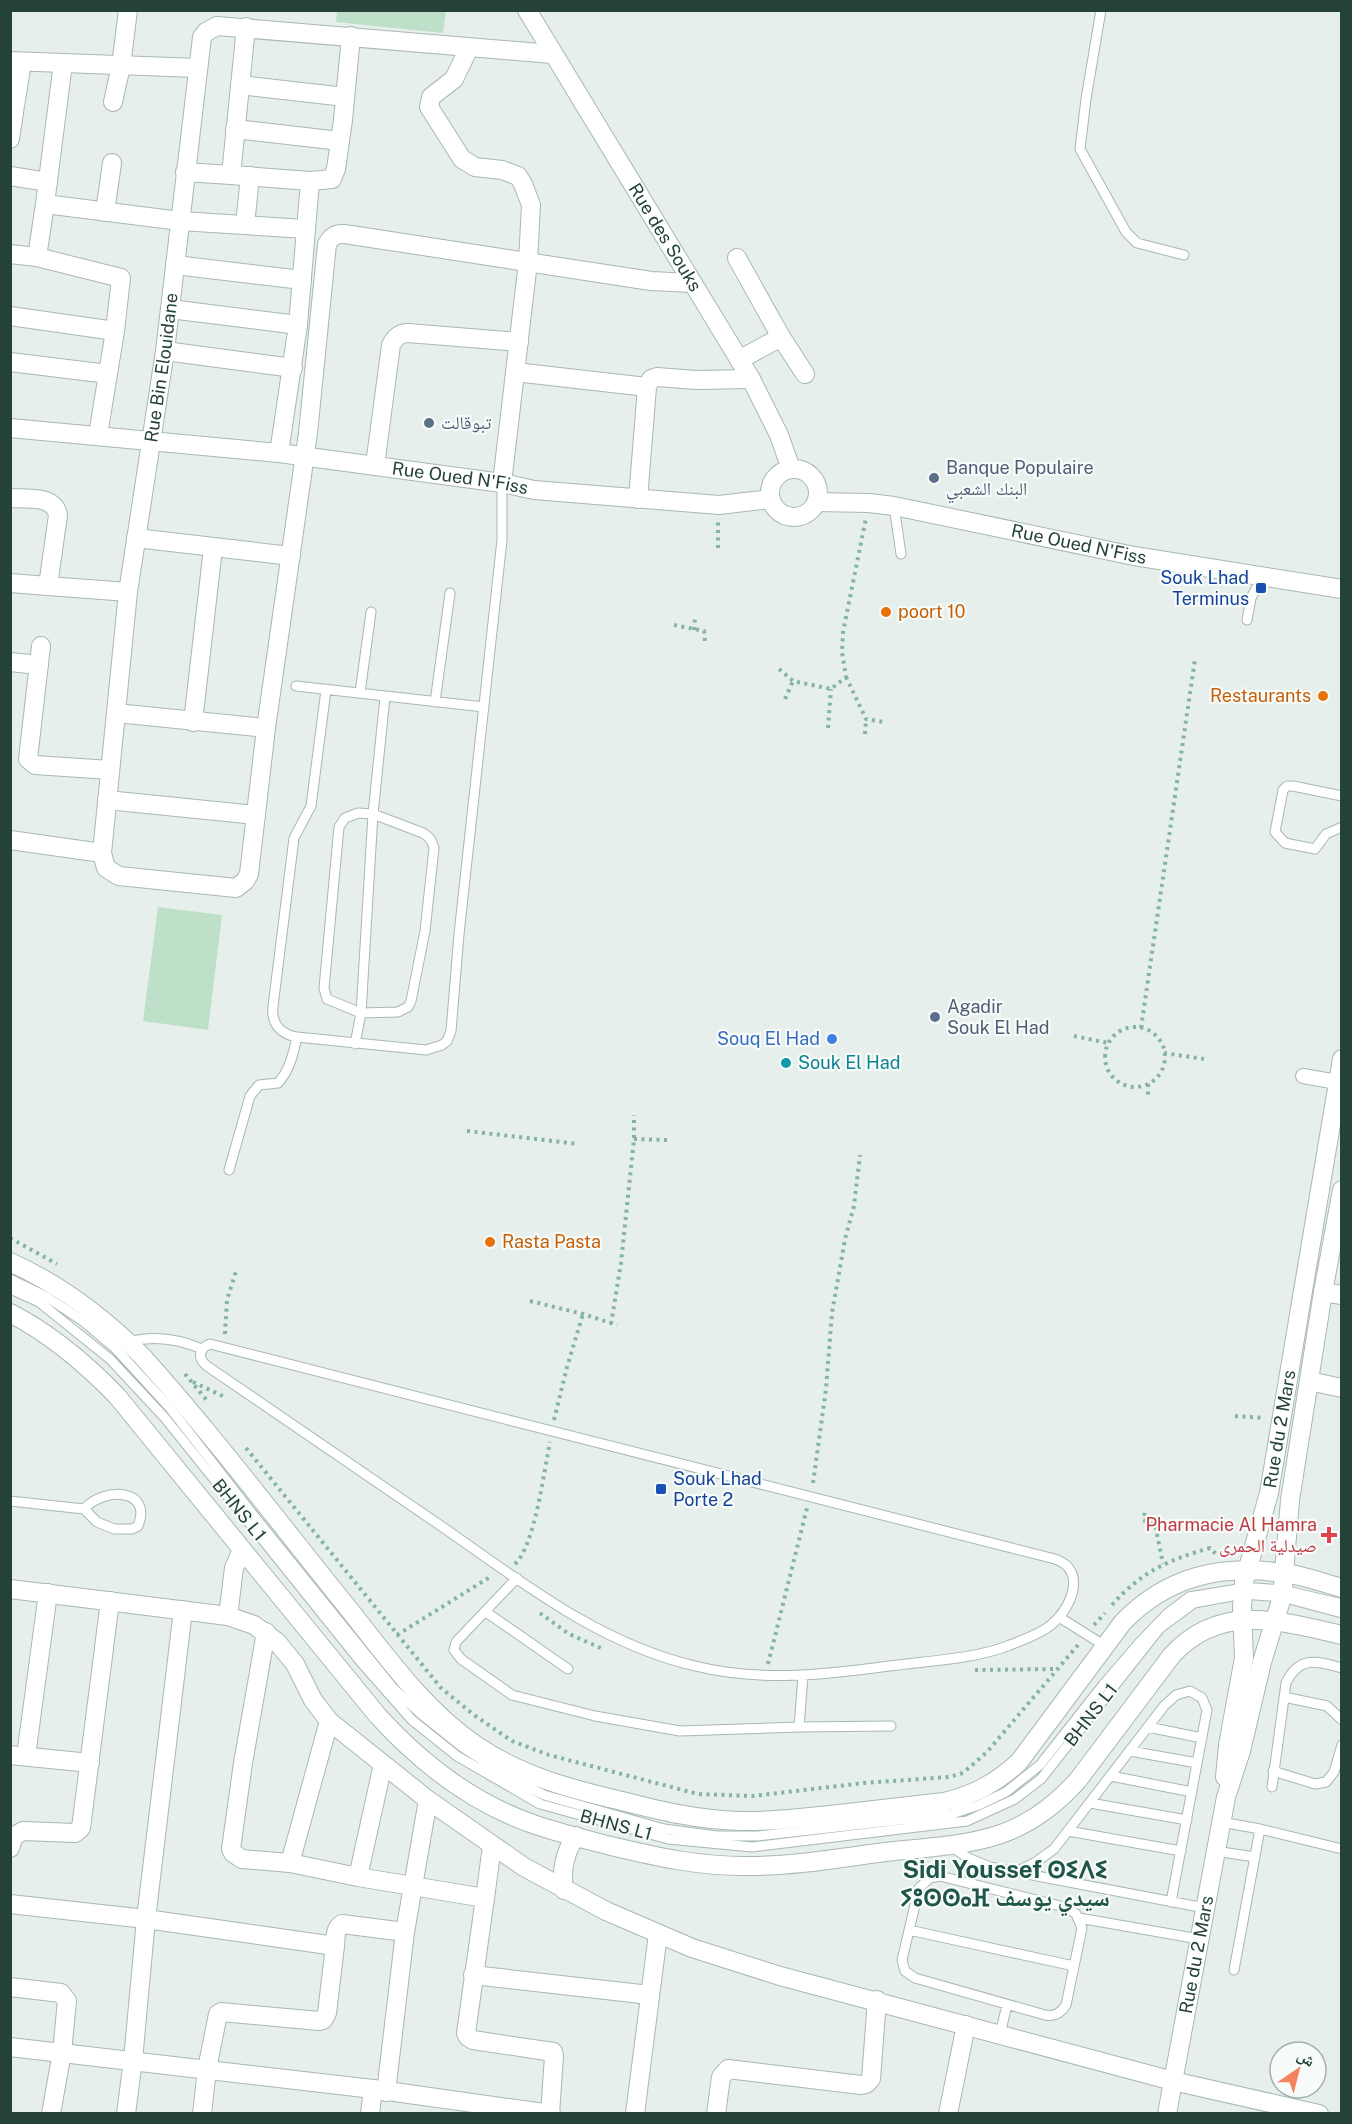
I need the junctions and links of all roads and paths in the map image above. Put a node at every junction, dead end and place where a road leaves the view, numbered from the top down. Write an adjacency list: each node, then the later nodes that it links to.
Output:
1 (128, 10): 10 (street)
2 (527, 10): 7 (street, Rue des Souks)
3 (1101, 10): 32 (lane)
4 (246, 27): 5 (street, Rue Bin Elouidane); 11 (street, Rue Bin Elouidane); 12 (street)
5 (351, 36): 6 (street, Rue Bin Elouidane); 13 (street)
6 (468, 48): 7 (street, Rue Bin Elouidane); 35 (street)
7 (552, 54): 38 (street, Rue des Souks)
8 (16, 61): 9 (street); 15 (street)
9 (63, 63): 10 (street); 25 (street)
10 (121, 66): 11 (street); 14 (street)
11 (197, 68): 20 (street, Rue Bin Elouidane)
12 (240, 85): 13 (street); 16 (street)
13 (345, 97): 18 (street)
14 (113, 102)
15 (12, 112): 17 (street)
16 (235, 129): 18 (street); 21 (street)
17 (10, 140)
18 (340, 141): 24 (street)
19 (112, 163): 27 (street)
20 (185, 172): 21 (street); 28 (street, Rue Bin Elouidane)
21 (231, 175): 23 (street)
22 (10, 176): 25 (street)
23 (250, 177): 24 (street); 29 (street)
24 (310, 181): 30 (street)
25 (48, 182): 26 (street)
26 (45, 204): 27 (street); 33 (street)
27 (105, 212): 28 (street)
28 (180, 221): 29 (street); 36 (street, Rue Bin Elouidane)
29 (246, 225): 30 (street)
30 (306, 229): 37 (street)
31 (10, 254): 33 (street)
32 (1184, 255)
33 (37, 257): 42 (street)
34 (737, 258): 43 (street)
35 (528, 262): 38 (street); 44 (street); 58 (street)
36 (175, 265): 37 (street); 39 (street, Rue Bin Elouidane)
37 (302, 280): 41 (street)
38 (692, 284): 46 (street, Rue des Souks)
39 (170, 309): 41 (street); 45 (street, Rue Bin Elouidane)
40 (10, 316): 42 (street)
41 (298, 325): 48 (street)
42 (115, 331): 51 (street)
43 (781, 337): 46 (street); 50 (street)
44 (519, 342): 49 (street); 59 (street)
45 (165, 351): 48 (street); 56 (street, Rue Bin Elouidane)
46 (739, 360): 52 (street, Rue des Souks)
47 (10, 362): 51 (street)
48 (292, 368): 57 (street)
49 (515, 372): 53 (street); 61 (street)
50 (805, 374)
51 (108, 375): 55 (street)
52 (751, 379): 53 (street); 60 (street, Rue des Souks)
53 (647, 387): 63 (street)
54 (10, 428): 55 (street, Rue Oued N'Fiss)
55 (98, 435): 56 (street, Rue Oued N'Fiss)
56 (150, 440): 57 (street, Rue Oued N'Fiss); 69 (street, Rue Bin Elouidane)
57 (279, 453): 58 (street, Rue Oued N'Fiss)
58 (304, 456): 59 (street, Rue Oued N'Fiss); 73 (street)
59 (375, 465): 61 (street, Rue Oued N'Fiss)
60 (791, 469): 64 (street); 65 (street)
61 (502, 483): 63 (street, Rue Oued N'Fiss); 100 (lane)
62 (10, 498): 76 (street)
63 (638, 499): 67 (street, Rue Oued N'Fiss)
64 (770, 499): 65 (street); 67 (street, Rue Oued N'Fiss)
65 (816, 502): 66 (street, Rue Oued N'Fiss)
66 (869, 503): 68 (street, Rue Oued N'Fiss); 91 (path)
67 (719, 505): 71 (path)
68 (894, 506): 72 (lane); 74 (street, Rue Oued N'Fiss)
69 (136, 538): 70 (street); 78 (street, Rue Bin Elouidane)
70 (213, 548): 73 (street); 103 (street)
71 (718, 548)
72 (901, 554)
73 (291, 556): 105 (street)
74 (1263, 576): 77 (street, Rue Oued N'Fiss); 82 (lane)
75 (10, 583): 76 (street)
76 (48, 586): 78 (street)
77 (1341, 589)
78 (128, 592): 101 (street, Rue Bin Elouidane)
79 (450, 593): 99 (lane)
80 (371, 612): 96 (lane)
81 (695, 617): 84 (path)
82 (1247, 620)
83 (674, 625): 84 (path)
84 (694, 630): 85 (path)
85 (705, 643)
86 (41, 646): 89 (street)
87 (1195, 659): 117 (path)
88 (10, 662): 89 (street)
89 (39, 665): 108 (street)
90 (779, 669): 92 (path)
91 (846, 677): 94 (path); 102 (path)
92 (792, 681): 94 (path); 98 (path)
93 (296, 686): 95 (lane)
94 (831, 689): 106 (path)
95 (326, 690): 96 (lane); 119 (lane)
96 (360, 693): 97 (lane)
97 (385, 697): 99 (lane); 111 (lane)
98 (785, 699)
99 (435, 702): 100 (lane)
100 (484, 707): 121 (lane)
101 (116, 713): 103 (street); 108 (street, Rue Bin Elouidane)
102 (866, 719): 104 (path); 107 (path)
103 (193, 722): 105 (street)
104 (884, 722)
105 (266, 728): 112 (street)
106 (828, 728)
107 (865, 734)
108 (110, 770): 110 (street, Rue Bin Elouidane)
109 (1341, 796): 113 (lane)
110 (107, 800): 112 (street); 115 (street, Rue Bin Elouidane)
111 (373, 814): 116 (lane); 116 (lane); 116 (lane)
112 (256, 815): 115 (street)
113 (1341, 826)
114 (10, 840): 115 (street)
115 (102, 853)
116 (361, 1013): 121 (lane)
117 (1141, 1028): 120 (path); 122 (path)
118 (1074, 1036): 120 (path)
119 (297, 1037): 121 (lane); 135 (lane)
120 (1108, 1042): 127 (path)
121 (355, 1044)
122 (1164, 1053): 123 (path); 127 (path)
123 (1204, 1059)
124 (1341, 1059): 126 (street, Rue du 2 Mars)
125 (1303, 1076): 126 (street)
126 (1339, 1082): 160 (street, Rue du 2 Mars)
127 (1148, 1084): 128 (path)
128 (1148, 1098)
129 (634, 1115): 131 (path)
130 (467, 1131): 133 (path)
131 (634, 1139): 132 (path); 148 (path)
132 (667, 1140)
133 (578, 1144)
134 (860, 1155): 163 (path)
135 (229, 1170)
136 (1341, 1190): 143 (street, Rue du 2 Mars)
137 (10, 1238): 139 (path)
138 (10, 1262): 151 (street)
139 (58, 1264)
140 (237, 1268): 150 (path)
141 (10, 1279): 173 (lane, BHNS L1)
142 (10, 1289): 173 (lane, BHNS L1)
143 (1323, 1292): 144 (street); 155 (street, Rue du 2 Mars)
144 (1341, 1295)
145 (530, 1300): 147 (path)
146 (10, 1313): 167 (street)
147 (583, 1314): 148 (path); 161 (path)
148 (611, 1323): 149 (path)
149 (617, 1325)
150 (226, 1326)
151 (128, 1342): 152 (lane); 193 (street)
152 (202, 1349): 161 (lane); 170 (lane)
153 (184, 1373): 154 (path)
154 (191, 1381): 157 (path); 158 (path)
155 (1309, 1381): 156 (street); 174 (street, Rue du 2 Mars)
156 (1341, 1388)
157 (233, 1401)
158 (213, 1408)
159 (1235, 1416): 160 (path)
160 (1281, 1420): 173 (street, Rue du 2 Mars)
161 (552, 1431): 163 (lane); 170 (path)
162 (243, 1444): 190 (path)
163 (810, 1497): 186 (lane); 200 (path)
164 (10, 1501): 165 (lane)
165 (84, 1509): 165 (lane)
166 (1145, 1513): 168 (path)
167 (242, 1550): 185 (street); 225 (street)
168 (1163, 1564)
169 (480, 1570): 171 (path)
170 (506, 1571): 171 (path); 172 (lane)
171 (490, 1577): 177 (path); 190 (path)
172 (517, 1578): 177 (lane); 200 (lane)
173 (1244, 1584): 174 (street); 174 (lane, BHNS L1); 187 (street, Rue du 2 Mars); 193 (street)
174 (1284, 1587): 175 (street); 180 (lane, BHNS L1); 184 (lane, BHNS L1); 188 (street, Rue du 2 Mars)
175 (1341, 1588)
176 (10, 1589): 178 (street)
177 (507, 1590): 183 (lane)
178 (48, 1593): 179 (street); 210 (street)
179 (110, 1601): 182 (street); 211 (street)
180 (1341, 1604)
181 (533, 1608): 194 (path)
182 (183, 1610): 185 (street); 243 (street)
183 (486, 1612): 196 (lane); 204 (lane)
184 (1341, 1613)
185 (228, 1616): 189 (street)
186 (1059, 1617): 191 (lane); 199 (lane)
187 (1243, 1619): 188 (street); 218 (street, Rue du 2 Mars); 226 (street)
188 (1276, 1621): 192 (street); 218 (street, Rue du 2 Mars)
189 (266, 1632): 203 (street); 233 (street)
190 (397, 1635): 197 (path)
191 (1087, 1635): 193 (lane); 197 (path)
192 (1341, 1635)
193 (1105, 1646)
194 (612, 1653)
195 (1341, 1668): 201 (lane)
196 (568, 1669)
197 (1059, 1669): 198 (path)
198 (970, 1671)
199 (803, 1676): 200 (lane); 204 (lane)
200 (769, 1677)
201 (1284, 1696): 202 (lane); 214 (lane)
202 (1341, 1720)
203 (329, 1721): 213 (street); 233 (street)
204 (799, 1726): 205 (lane)
205 (891, 1726)
206 (1148, 1726): 207 (lane); 207 (lane); 209 (lane)
207 (1202, 1738): 212 (lane)
208 (1341, 1745): 214 (lane)
209 (1130, 1751): 212 (lane); 215 (lane)
210 (18, 1755): 211 (street)
211 (90, 1763): 228 (street)
212 (1197, 1763): 217 (lane)
213 (383, 1764): 219 (street); 235 (street)
214 (1273, 1771): 216 (lane)
215 (1111, 1776): 217 (lane); 220 (lane)
216 (1272, 1787)
217 (1192, 1792): 221 (lane)
218 (1226, 1797): 222 (street, Rue du 2 Mars)
219 (428, 1800): 227 (street); 236 (street)
220 (1090, 1803): 221 (lane); 224 (lane)
221 (1187, 1820): 230 (lane)
222 (1221, 1822): 223 (lane); 231 (street, Rue du 2 Mars)
223 (1260, 1829): 229 (lane); 232 (lane)
224 (1068, 1831): 230 (lane); 234 (lane)
225 (576, 1836): 226 (street); 237 (street)
226 (950, 1845): 234 (lane)
227 (492, 1846): 237 (street); 238 (street)
228 (10, 1848)
229 (1341, 1850)
230 (1181, 1851): 239 (lane)
231 (1215, 1851): 232 (lane); 241 (street, Rue du 2 Mars)
232 (1255, 1857): 250 (lane)
233 (290, 1863): 235 (street)
234 (1016, 1872): 239 (lane)
235 (358, 1877): 236 (street)
236 (413, 1886): 238 (street); 245 (street)
237 (564, 1890): 246 (street)
238 (485, 1898): 251 (street)
239 (1171, 1902): 241 (lane)
240 (10, 1904): 243 (street)
241 (1205, 1908): 247 (street, Rue du 2 Mars)
242 (1079, 1918): 244 (lane); 247 (lane); 249 (lane)
243 (146, 1919): 248 (street); 260 (street)
244 (909, 1930): 249 (lane); 255 (lane)
245 (405, 1932): 248 (street); 263 (street)
246 (658, 1934): 253 (street); 254 (street)
247 (1199, 1939): 262 (street, Rue du 2 Mars)
248 (335, 1946): 261 (street)
249 (1074, 1966): 255 (lane)
250 (1234, 1970)
251 (473, 1975): 253 (street); 264 (street)
252 (10, 1987): 259 (street)
253 (651, 1995): 269 (street)
254 (877, 2000): 256 (street); 270 (street)
255 (1007, 2005): 257 (lane)
256 (966, 2025): 257 (street); 271 (street)
257 (1000, 2034): 262 (street)
258 (10, 2047): 259 (street)
259 (62, 2052): 260 (street); 265 (street)
260 (133, 2060): 261 (street); 266 (street)
261 (207, 2069): 263 (street); 267 (street)
262 (1173, 2081): 272 (street, Rue du 2 Mars); 273 (street)
263 (380, 2091): 264 (street); 268 (street)
264 (550, 2113)
265 (51, 2114)
266 (126, 2114)
267 (202, 2114)
268 (370, 2114)
269 (635, 2114)
270 (716, 2114)
271 (948, 2114)
272 (1167, 2114)
273 (1319, 2114)

